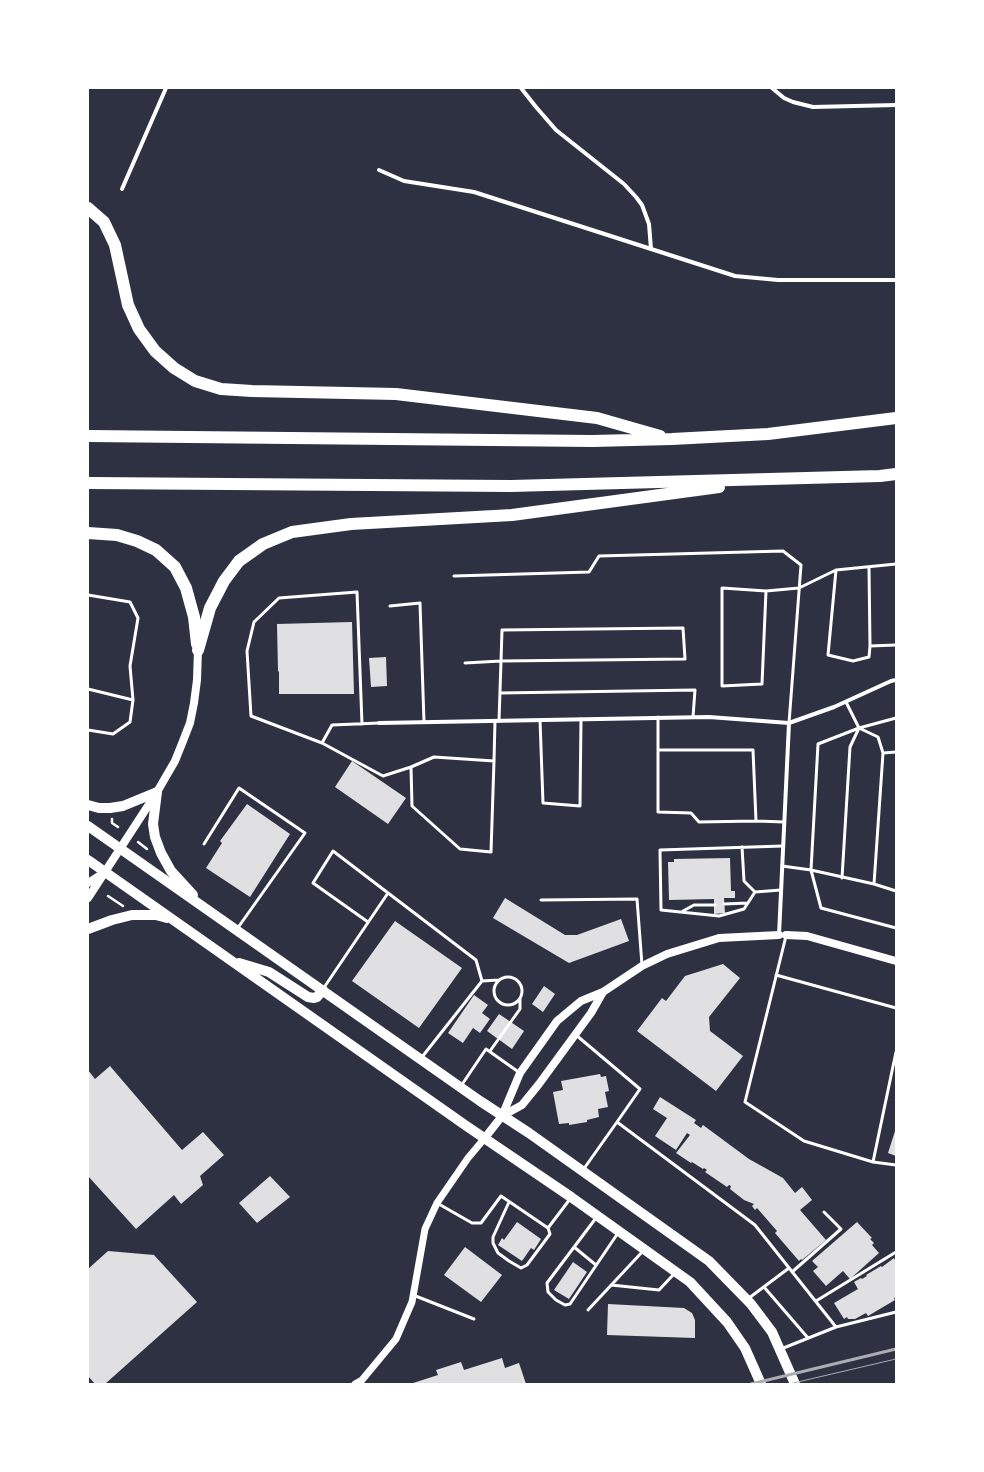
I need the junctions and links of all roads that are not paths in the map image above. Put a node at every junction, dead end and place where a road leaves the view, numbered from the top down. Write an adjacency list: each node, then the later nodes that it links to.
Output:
1 (166, 88): 6 (street)
2 (521, 88): 8 (street)
3 (772, 88): 4 (street)
4 (896, 105)
5 (379, 170): 8 (street)
6 (122, 189)
7 (88, 208): 12 (highway)
8 (651, 249): 9 (street)
9 (896, 280)
10 (896, 418): 12 (highway)
11 (88, 436): 12 (highway)
12 (672, 439)
13 (896, 475): 14 (highway)
14 (784, 479): 15 (highway); 27 (highway)
15 (88, 483)
16 (88, 533): 27 (highway)
17 (896, 564): 18 (lane)
18 (869, 567): 19 (lane); 26 (lane)
19 (836, 570): 21 (lane); 26 (lane)
20 (454, 576): 21 (lane)
21 (799, 588): 22 (lane); 43 (lane)
22 (766, 591): 22 (lane)
23 (88, 595): 33 (lane)
24 (390, 606): 41 (lane)
25 (896, 645): 26 (lane)
26 (870, 646)
27 (198, 650): 53 (main road)
28 (501, 662): 28 (lane); 29 (lane); 32 (lane)
29 (465, 663)
30 (896, 680): 34 (street)
31 (88, 688): 33 (lane)
32 (500, 693): 35 (lane); 40 (lane)
33 (133, 700): 46 (lane)
34 (846, 702): 43 (street); 45 (lane)
35 (693, 717): 36 (street); 43 (street)
36 (658, 718): 38 (street); 48 (lane)
37 (896, 718): 45 (lane)
38 (581, 719): 39 (street); 39 (lane)
39 (540, 720): 40 (street)
40 (497, 721): 41 (street); 51 (lane)
41 (424, 722): 42 (street)
42 (379, 723): 44 (lane)
43 (789, 723): 56 (street)
44 (362, 724): 47 (lane); 47 (lane)
45 (859, 728): 50 (lane); 64 (lane); 66 (lane)
46 (88, 730)
47 (322, 743): 52 (lane)
48 (658, 750): 55 (lane); 55 (lane)
49 (896, 752): 50 (lane)
50 (883, 753): 68 (lane)
51 (494, 761): 52 (lane); 52 (lane)
52 (411, 767)
53 (157, 792): 54 (main road); 61 (main road); 78 (main road)
54 (88, 805)
55 (756, 821): 56 (lane)
56 (784, 822): 59 (street)
57 (88, 826): 61 (main road)
58 (204, 844): 84 (lane)
59 (783, 846): 60 (lane); 63 (street)
60 (742, 847): 71 (lane); 79 (lane)
61 (120, 849): 65 (main road); 78 (main road)
62 (88, 860): 65 (main road)
63 (782, 866): 64 (lane); 69 (street)
64 (811, 870): 66 (lane); 83 (lane)
65 (105, 872): 67 (main road); 73 (main road); 80 (main road)
66 (842, 878): 68 (lane)
67 (88, 883)
68 (874, 884): 70 (lane)
69 (781, 890): 71 (lane); 85 (street)
70 (896, 891)
71 (755, 892): 75 (lane)
72 (388, 893): 81 (lane); 81 (lane); 91 (lane)
73 (88, 898)
74 (541, 900): 88 (lane)
75 (748, 903): 76 (lane); 79 (lane)
76 (724, 904)
77 (715, 905): 79 (lane)
78 (206, 910): 84 (main road)
79 (682, 911)
80 (174, 920): 82 (main road); 86 (main road)
81 (368, 922): 92 (lane)
82 (88, 928)
83 (896, 928)
84 (236, 930): 92 (main road)
85 (783, 935): 87 (main road); 88 (main road); 89 (lane)
86 (232, 961): 92 (main road); 104 (main road)
87 (896, 961)
88 (642, 966): 93 (main road)
89 (776, 975): 95 (lane); 105 (lane)
90 (499, 980): 91 (lane); 94 (lane); 94 (lane)
91 (482, 981): 99 (lane)
92 (323, 990): 99 (main road)
93 (603, 992): 96 (main road); 100 (main road)
94 (520, 999): 97 (lane)
95 (896, 1008)
96 (575, 1034): 102 (main road); 103 (lane)
97 (490, 1051): 100 (lane); 101 (lane)
98 (896, 1052): 105 (lane)
99 (420, 1059): 101 (main road)
100 (520, 1073): 102 (main road)
101 (460, 1087): 102 (main road)
102 (502, 1116): 104 (main road); 107 (main road)
103 (617, 1122): 107 (lane); 119 (lane)
104 (484, 1139): 108 (main road); 110 (street)
105 (873, 1162): 106 (lane)
106 (896, 1165)
107 (582, 1171): 125 (main road)
108 (571, 1197): 112 (main road); 113 (lane)
109 (509, 1202): 110 (lane); 113 (lane); 113 (lane)
110 (437, 1203): 124 (street)
111 (824, 1212): 121 (lane)
112 (597, 1217): 114 (main road); 115 (lane)
113 (548, 1228)
114 (619, 1232): 116 (main road); 118 (lane)
115 (574, 1248): 118 (lane); 118 (lane)
116 (644, 1250): 120 (main road); 122 (lane)
117 (896, 1252): 126 (lane)
118 (596, 1265)
119 (789, 1268): 121 (lane); 123 (lane)
120 (676, 1272): 122 (lane); 134 (main road)
121 (792, 1272): 126 (lane)
122 (611, 1285): 127 (lane)
123 (764, 1287): 125 (lane); 131 (lane)
124 (414, 1295): 129 (lane); 133 (street)
125 (747, 1299): 132 (main road)
126 (816, 1301): 130 (lane)
127 (588, 1310)
128 (896, 1312): 130 (lane)
129 (474, 1319)
130 (836, 1326): 131 (lane)
131 (808, 1338): 132 (lane)
132 (780, 1349): 135 (main road)
133 (355, 1384)
134 (761, 1384)
135 (795, 1384)

